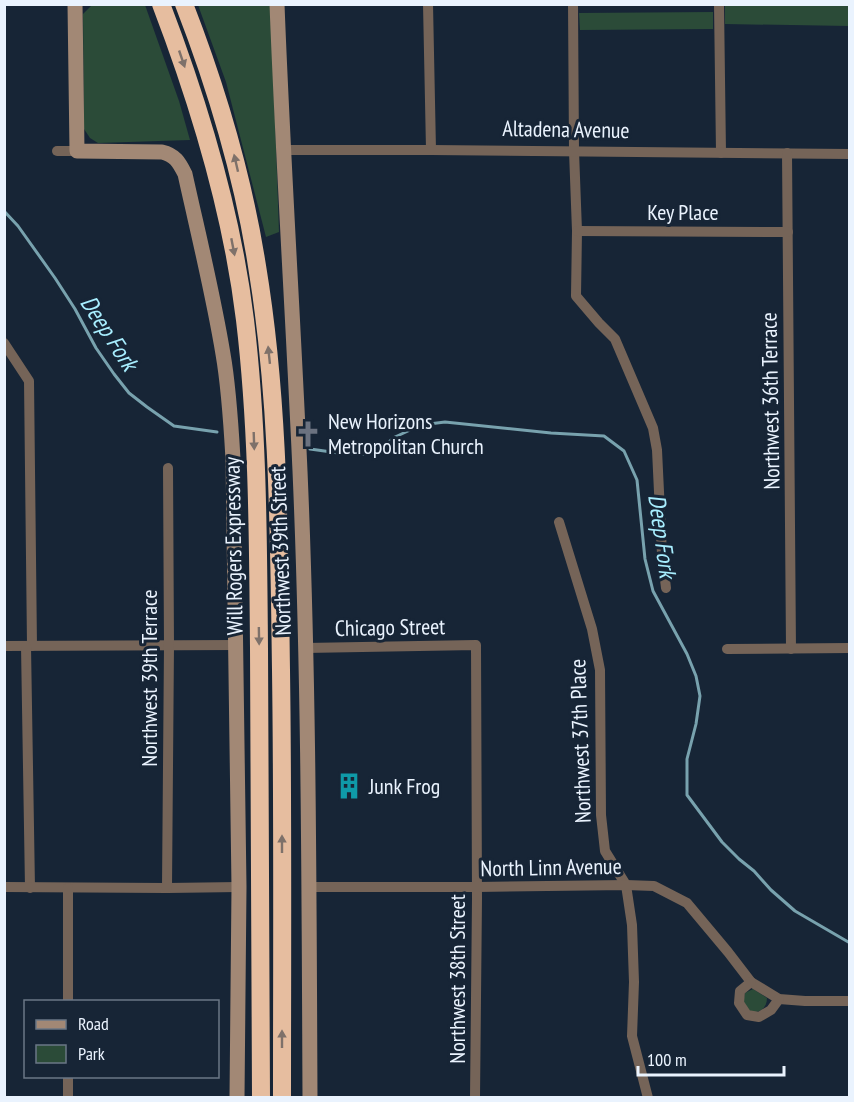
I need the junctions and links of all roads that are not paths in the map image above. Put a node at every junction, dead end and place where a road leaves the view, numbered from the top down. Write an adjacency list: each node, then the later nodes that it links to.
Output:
1 (75, 4): 8 (main road)
2 (161, 4): 46 (highway, Will Rogers Expressway, one-way to 46)
3 (184, 4): 47 (highway, Will Rogers Expressway, one-way to 3)
4 (277, 4): 9 (main road, Northwest 39th Street)
5 (428, 4): 10 (street)
6 (573, 4): 12 (street)
7 (720, 4): 13 (street)
8 (77, 150): 11 (street); 23 (main road, Northwest 39th Street)
9 (283, 150): 10 (street, Altadena Avenue); 27 (main road, Northwest 39th Street)
10 (431, 150): 12 (street, Altadena Avenue)
11 (57, 151)
12 (574, 151): 13 (street, Altadena Avenue); 16 (street)
13 (721, 153): 14 (street, Altadena Avenue)
14 (787, 153): 15 (street, Altadena Avenue); 17 (street, Northwest 36th Terrace)
15 (849, 154)
16 (577, 231): 17 (street, Key Place); 21 (street)
17 (788, 232): 30 (street, Northwest 36th Terrace)
18 (4, 343): 26 (street)
19 (168, 468): 22 (street, Northwest 39th Terrace)
20 (559, 522): 31 (street, Northwest 37th Place)
21 (666, 588)
22 (169, 645): 23 (street); 26 (street); 38 (street, Northwest 39th Terrace)
23 (236, 645): 33 (main road, Northwest 39th Street)
24 (476, 645): 27 (street, Chicago Street); 35 (street, Northwest 38th Street)
25 (4, 646): 26 (street)
26 (29, 646): 36 (street)
27 (305, 648): 34 (main road, Northwest 39th Street)
28 (849, 648): 30 (street)
29 (727, 649): 30 (street)
30 (792, 649)
31 (626, 885): 35 (street, North Linn Avenue); 39 (street, North Linn Avenue); 50 (street)
32 (4, 887): 36 (street)
33 (238, 887): 38 (street); 45 (main road, Northwest 39th Street)
34 (309, 887): 35 (street, North Linn Avenue); 48 (main road, Northwest 39th Street)
35 (477, 887): 49 (street, Northwest 38th Street)
36 (30, 888): 37 (street)
37 (68, 888): 38 (street); 41 (street)
38 (167, 888)
39 (751, 982): 40 (street, North Linn Avenue); 40 (street)
40 (779, 999): 42 (street, North Linn Avenue)
41 (68, 1000)
42 (849, 1000)
43 (68, 1078): 44 (street)
44 (68, 1098)
45 (237, 1098)
46 (261, 1098)
47 (282, 1098)
48 (310, 1098)
49 (475, 1098)
50 (648, 1098)

